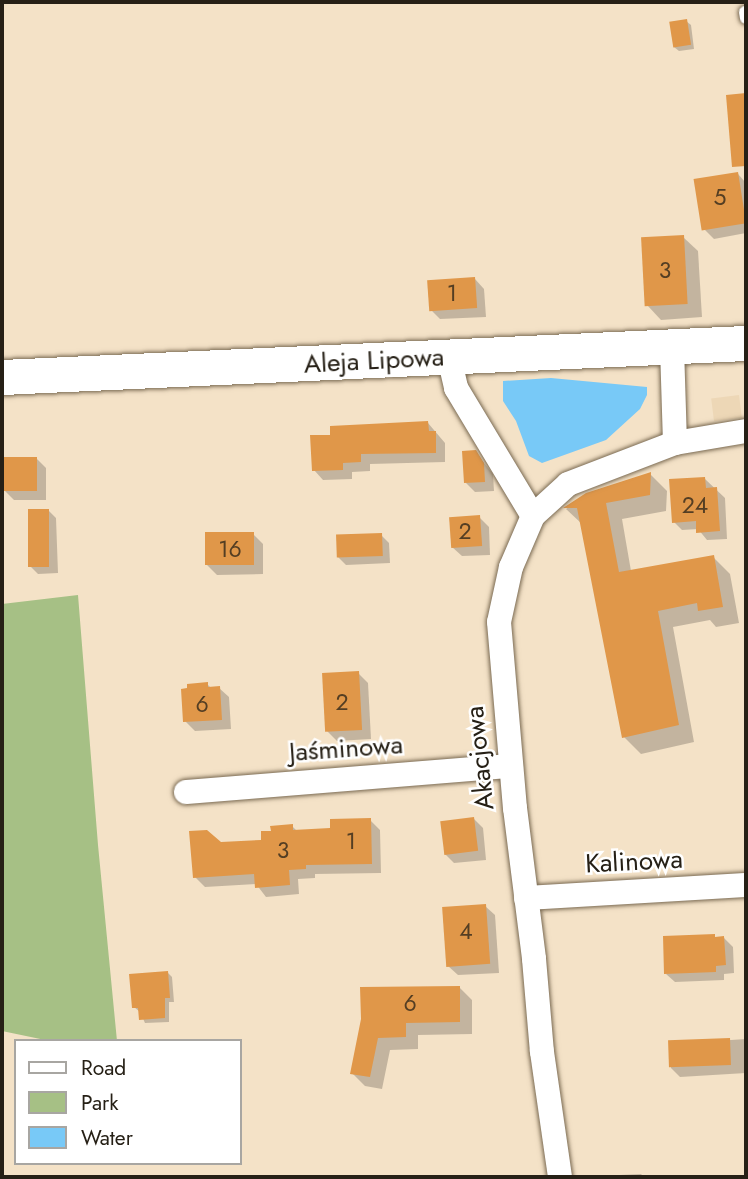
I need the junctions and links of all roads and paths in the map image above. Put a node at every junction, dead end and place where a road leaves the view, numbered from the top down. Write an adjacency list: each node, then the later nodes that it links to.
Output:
1 (746, 343): 2 (street, Aleja Lipowa)
2 (673, 345): 3 (street, Aleja Lipowa); 6 (street)
3 (449, 357): 4 (street, Aleja Lipowa); 7 (street)
4 (2, 377)
5 (746, 431): 6 (street)
6 (675, 443): 7 (street)
7 (533, 516): 8 (street, Akacjowa)
8 (511, 766): 9 (street, Jaśminowa); 11 (street, Akacjowa)
9 (186, 792)
10 (746, 885): 11 (street, Kalinowa)
11 (526, 898): 12 (street, Akacjowa)
12 (560, 1177)

